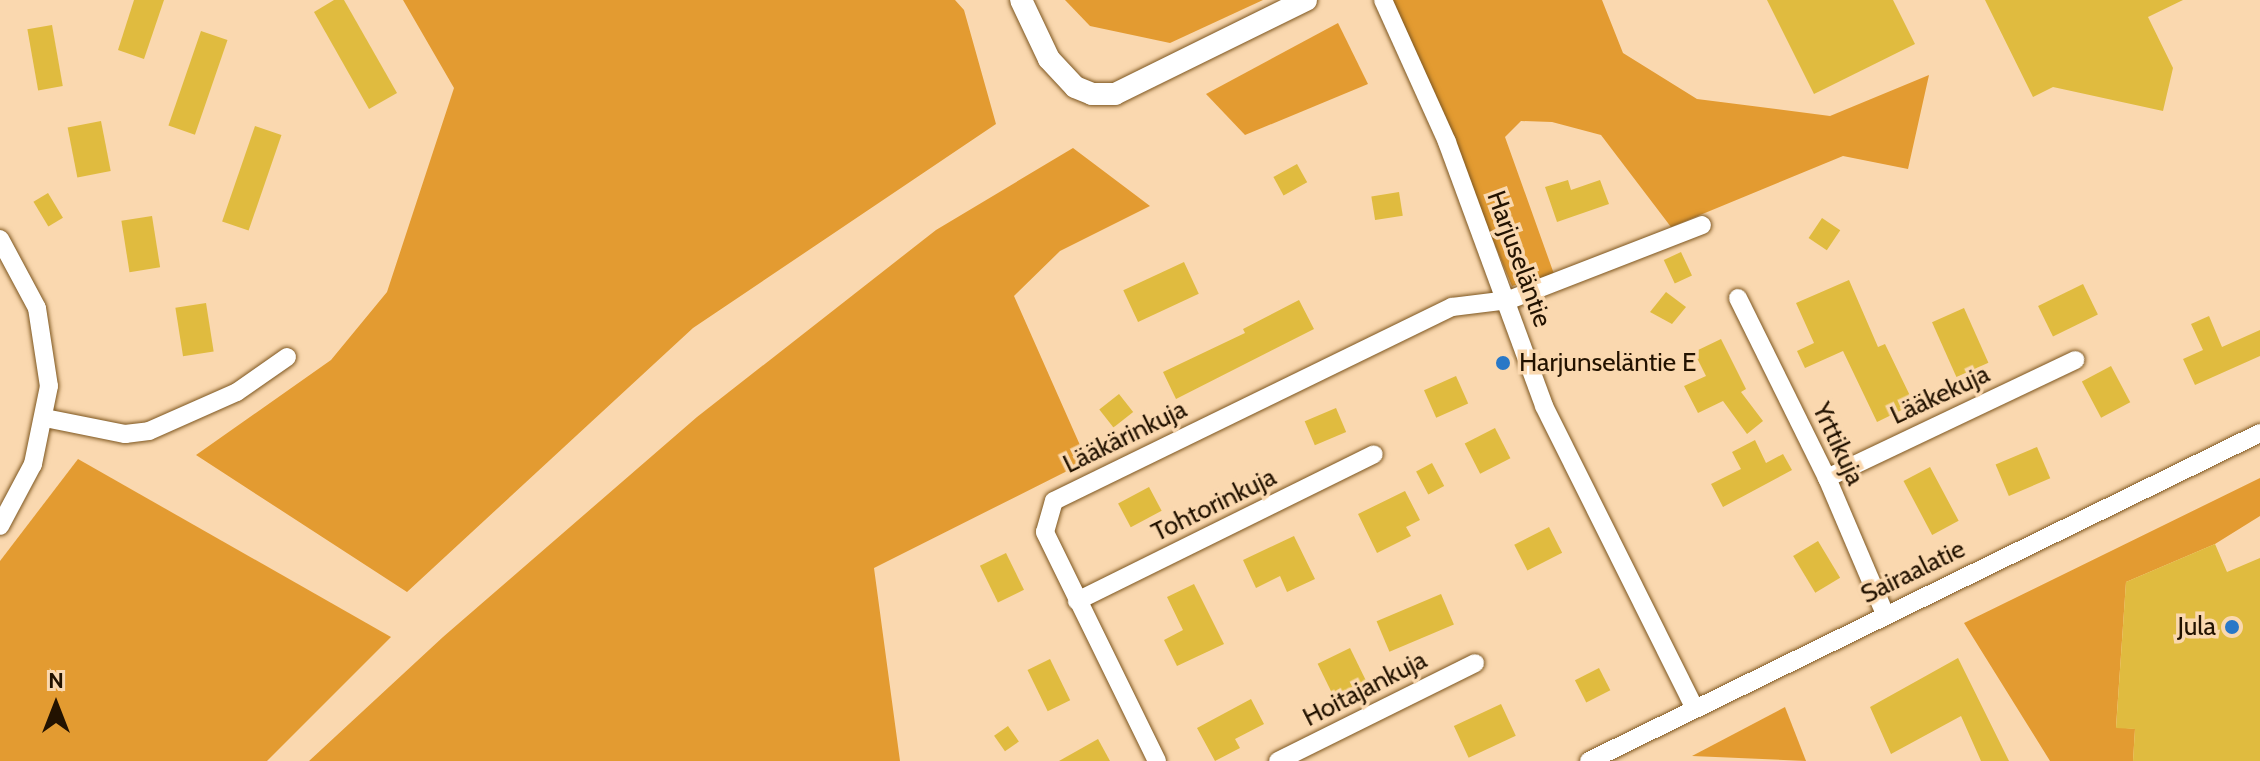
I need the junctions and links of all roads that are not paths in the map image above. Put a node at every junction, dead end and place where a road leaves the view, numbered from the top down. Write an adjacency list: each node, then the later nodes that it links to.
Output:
1 (1021, 0): 2 (street)
2 (1306, 0)
3 (1383, 0): 7 (street, Harjuseläntie)
4 (1702, 225): 7 (street, Lääkärinkuja)
5 (0, 239): 10 (street)
6 (1738, 298): 13 (street, Yrttikuja)
7 (1509, 300): 15 (street, Lääkärinkuja); 18 (street, Harjuseläntie)
8 (287, 357): 10 (street)
9 (2075, 360): 13 (street, Lääkekuja)
10 (45, 418): 14 (street)
11 (2260, 433): 16 (street, Sairaalatie)
12 (1374, 454): 15 (street, Tohtorinkuja)
13 (1827, 478): 16 (street, Yrttikuja)
14 (0, 526)
15 (1077, 601): 19 (street, Lääkärinkuja)
16 (1885, 614): 18 (street, Sairaalatie)
17 (1475, 663): 20 (street, Hoitajankuja)
18 (1694, 707): 21 (street, Sairaalatie)
19 (1157, 761)
20 (1278, 761)
21 (1589, 761)

